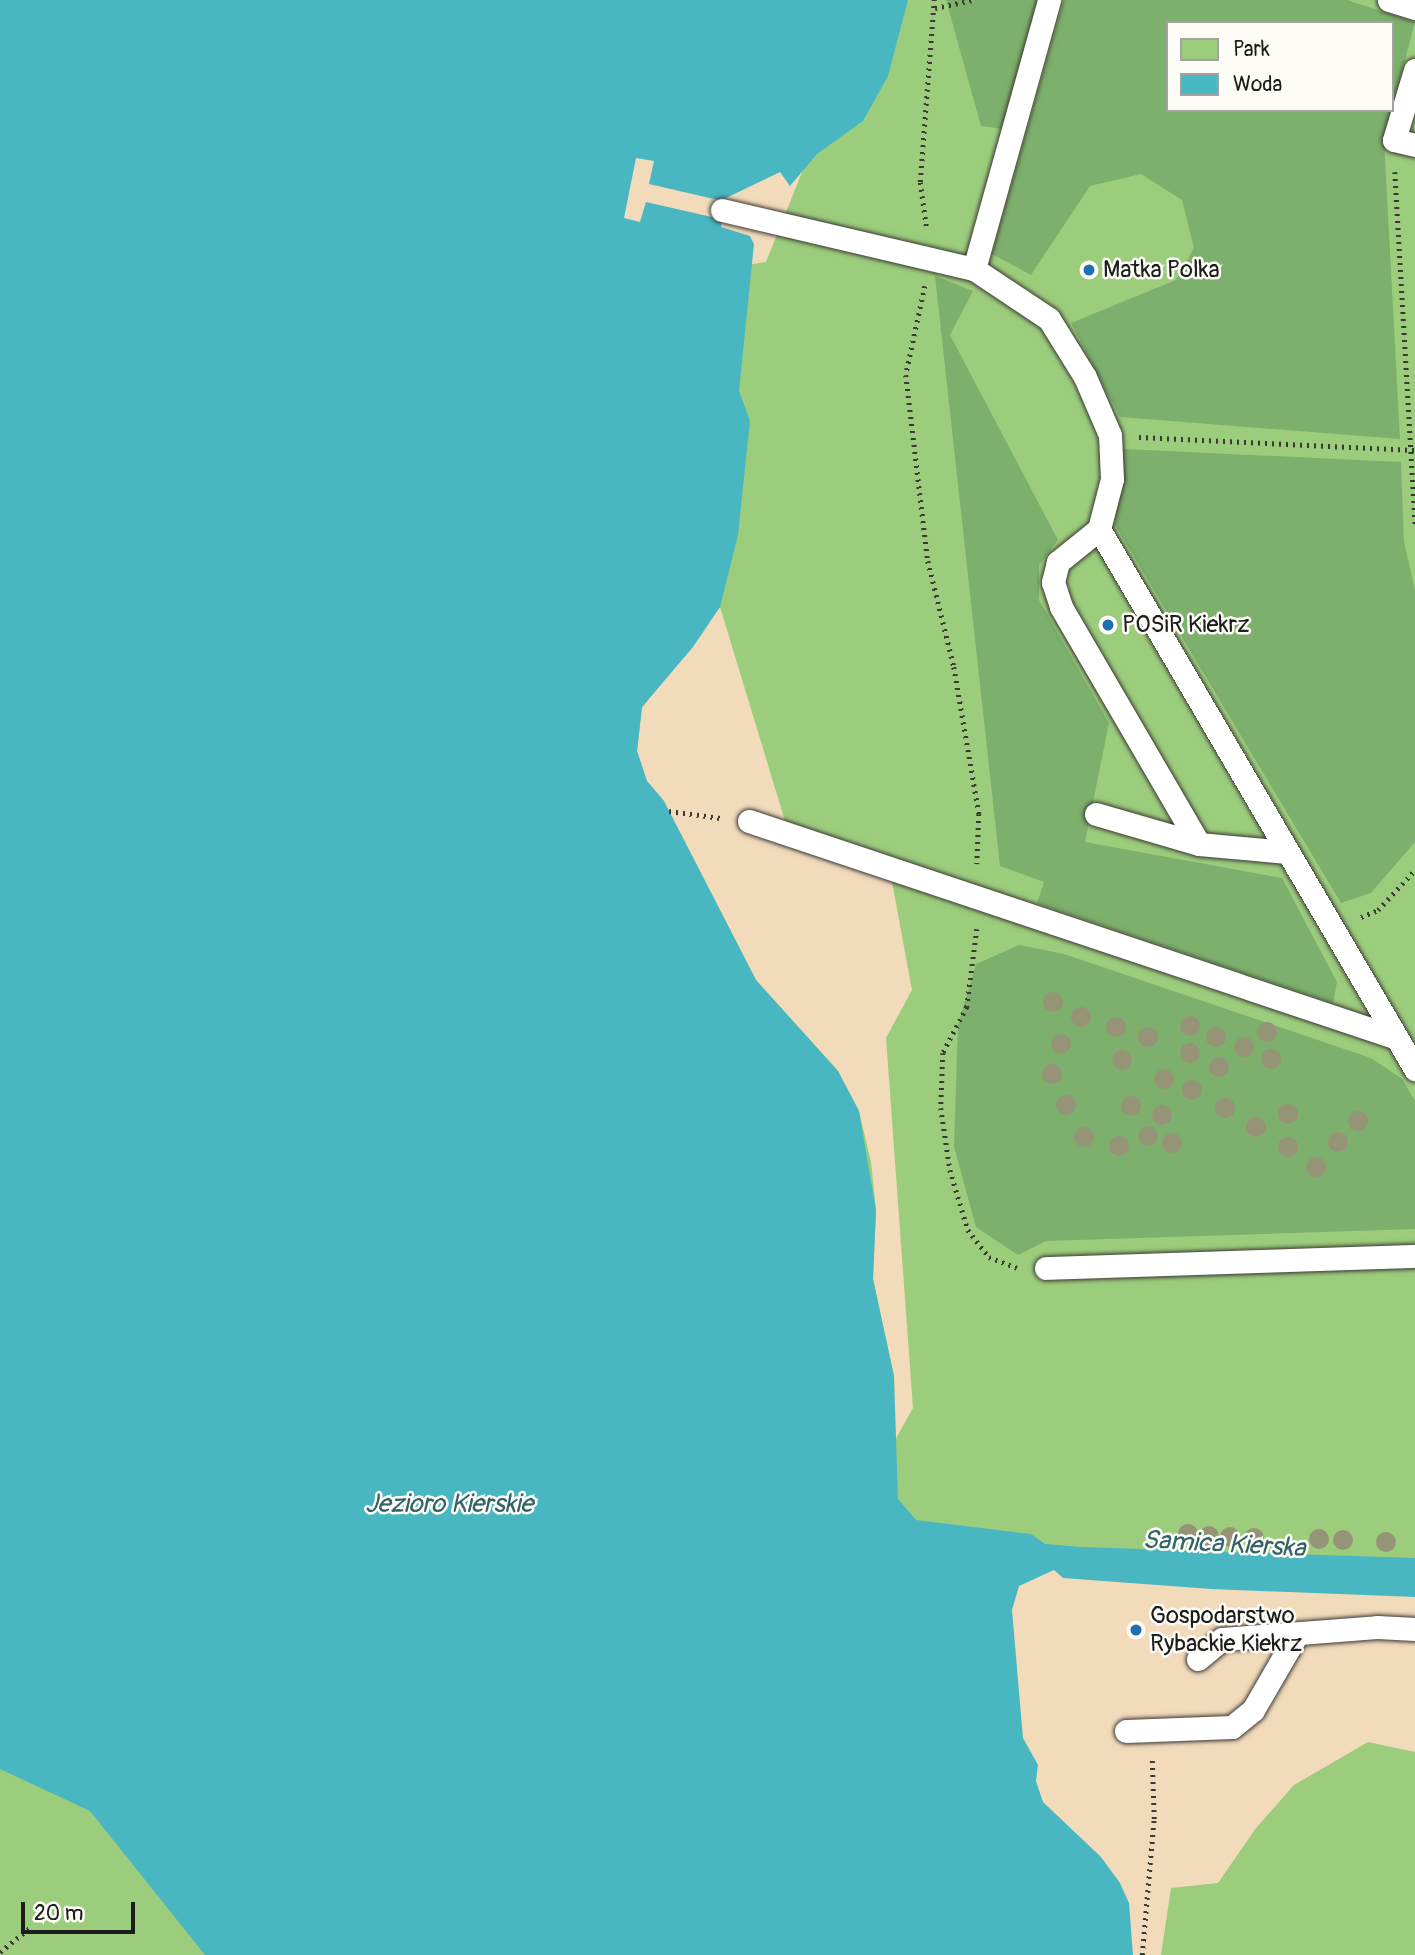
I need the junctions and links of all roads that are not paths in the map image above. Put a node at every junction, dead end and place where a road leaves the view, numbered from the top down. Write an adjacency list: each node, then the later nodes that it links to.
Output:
1 (1049, 0): 7 (lane)
2 (1389, 0): 3 (lane)
3 (1415, 8)
4 (1415, 70): 5 (lane)
5 (1404, 143)
6 (722, 210): 7 (lane)
7 (974, 269): 8 (lane)
8 (1099, 529): 11 (lane); 12 (lane)
9 (1096, 814): 11 (lane)
10 (749, 821): 13 (lane)
11 (1199, 844): 12 (lane)
12 (1287, 852): 13 (lane)
13 (1397, 1038): 14 (lane)
14 (1415, 1069)
15 (1415, 1256): 16 (lane)
16 (1046, 1268)
17 (1415, 1629): 18 (lane)
18 (1297, 1634): 19 (lane); 20 (lane)
19 (1198, 1658)
20 (1126, 1731)

